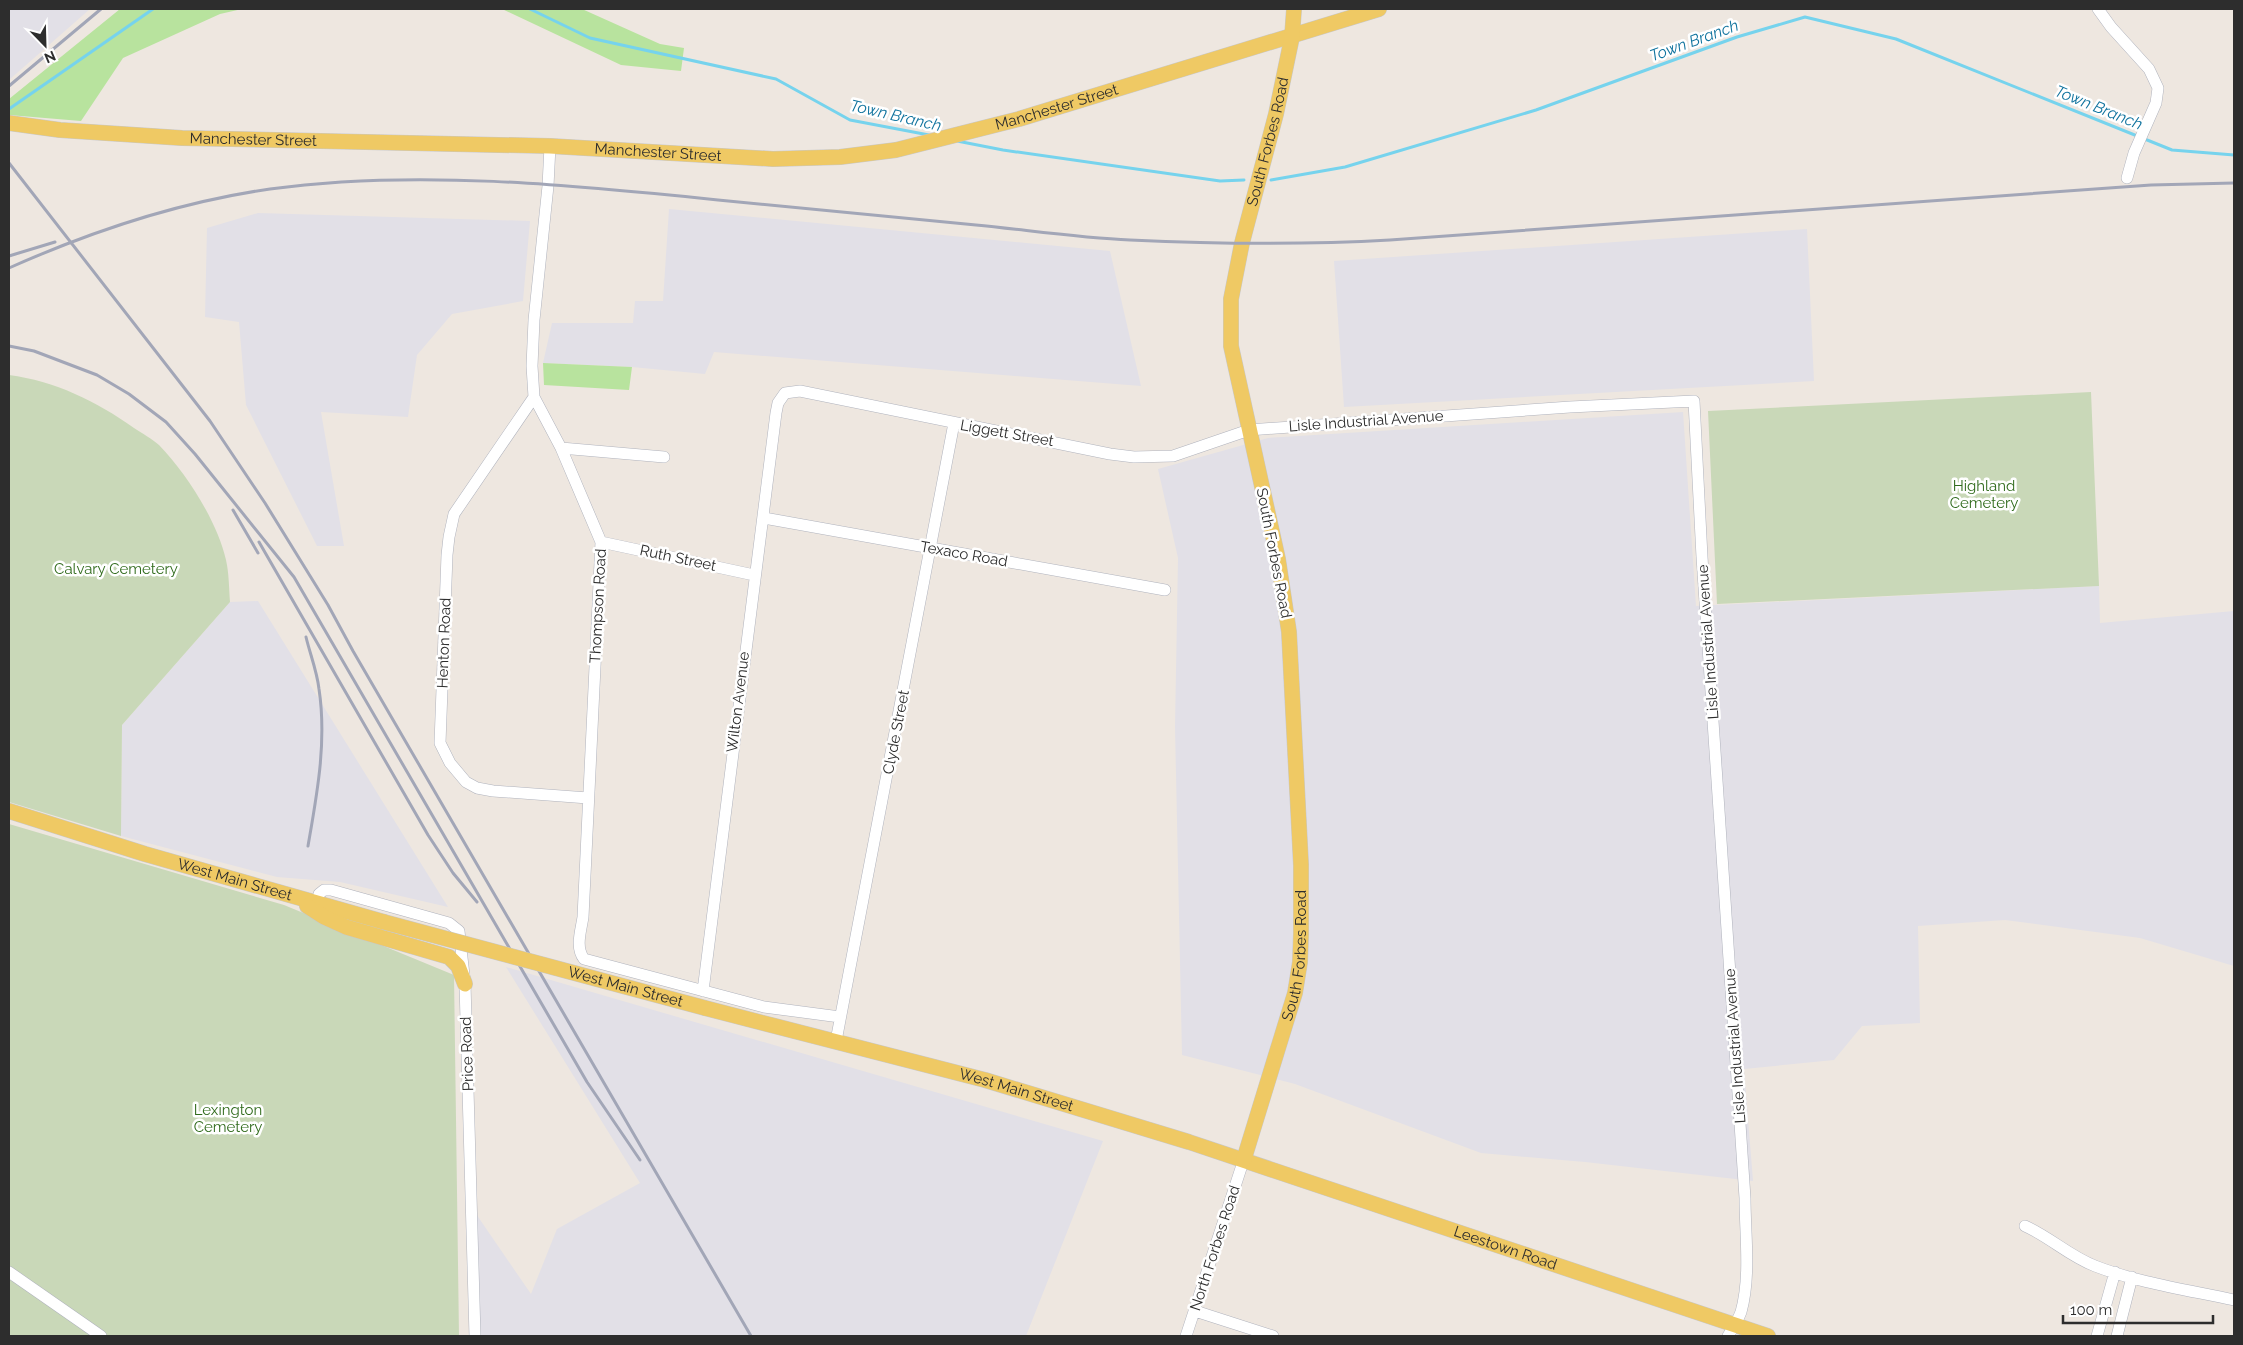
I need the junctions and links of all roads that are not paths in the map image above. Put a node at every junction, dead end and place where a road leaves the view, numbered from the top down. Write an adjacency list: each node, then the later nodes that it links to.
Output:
1 (1294, 9): 4 (main road, South Forbes Road)
2 (1379, 9): 4 (main road, Manchester Street)
3 (2098, 9): 7 (street)
4 (1292, 37): 6 (main road, Manchester Street); 11 (main road, South Forbes Road)
5 (9, 123): 6 (main road, Manchester Street)
6 (550, 146): 8 (street, Thompson Road)
7 (2127, 178)
8 (534, 396): 12 (street, Thompson Road); 19 (street, Henton Road)
9 (776, 413): 10 (street, Liggett Street); 14 (street, Wilton Avenue)
10 (954, 423): 11 (street, Liggett Street); 16 (street, Clyde Street)
11 (1249, 430): 27 (main road, South Forbes Road); 34 (street, Lisle Industrial Avenue)
12 (561, 448): 13 (street); 15 (street, Thompson Road)
13 (664, 457)
14 (764, 518): 16 (street, Texaco Road); 17 (street, Wilton Avenue)
15 (602, 542): 17 (street, Ruth Street); 19 (street, Thompson Road)
16 (931, 548): 18 (street, Texaco Road); 25 (street, Clyde Street)
17 (754, 575): 24 (street, Wilton Avenue)
18 (1165, 590)
19 (588, 798): 24 (street, Thompson Road)
20 (9, 811): 21 (main road, West Main Street)
21 (284, 894): 22 (main road, West Main Street); 23 (main road)
22 (317, 904): 23 (street, Price Road); 26 (main road, West Main Street, bridge)
23 (465, 984): 36 (street, Price Road)
24 (702, 991): 25 (street)
25 (840, 1017): 26 (street, Clyde Street)
26 (836, 1041): 27 (main road, West Main Street)
27 (1244, 1159): 33 (street, North Forbes Road); 34 (main road, Leestown Road)
28 (2025, 1226): 30 (street)
29 (9, 1272): 35 (street)
30 (2115, 1272): 31 (street); 40 (street)
31 (2132, 1277): 32 (street); 41 (street)
32 (2234, 1300)
33 (1195, 1311): 37 (street, North Forbes Road); 38 (street)
34 (1731, 1331): 39 (main road, Leestown Road)
35 (102, 1336)
36 (475, 1336)
37 (1186, 1336)
38 (1273, 1336)
39 (1768, 1336)
40 (2097, 1336)
41 (2117, 1336)

